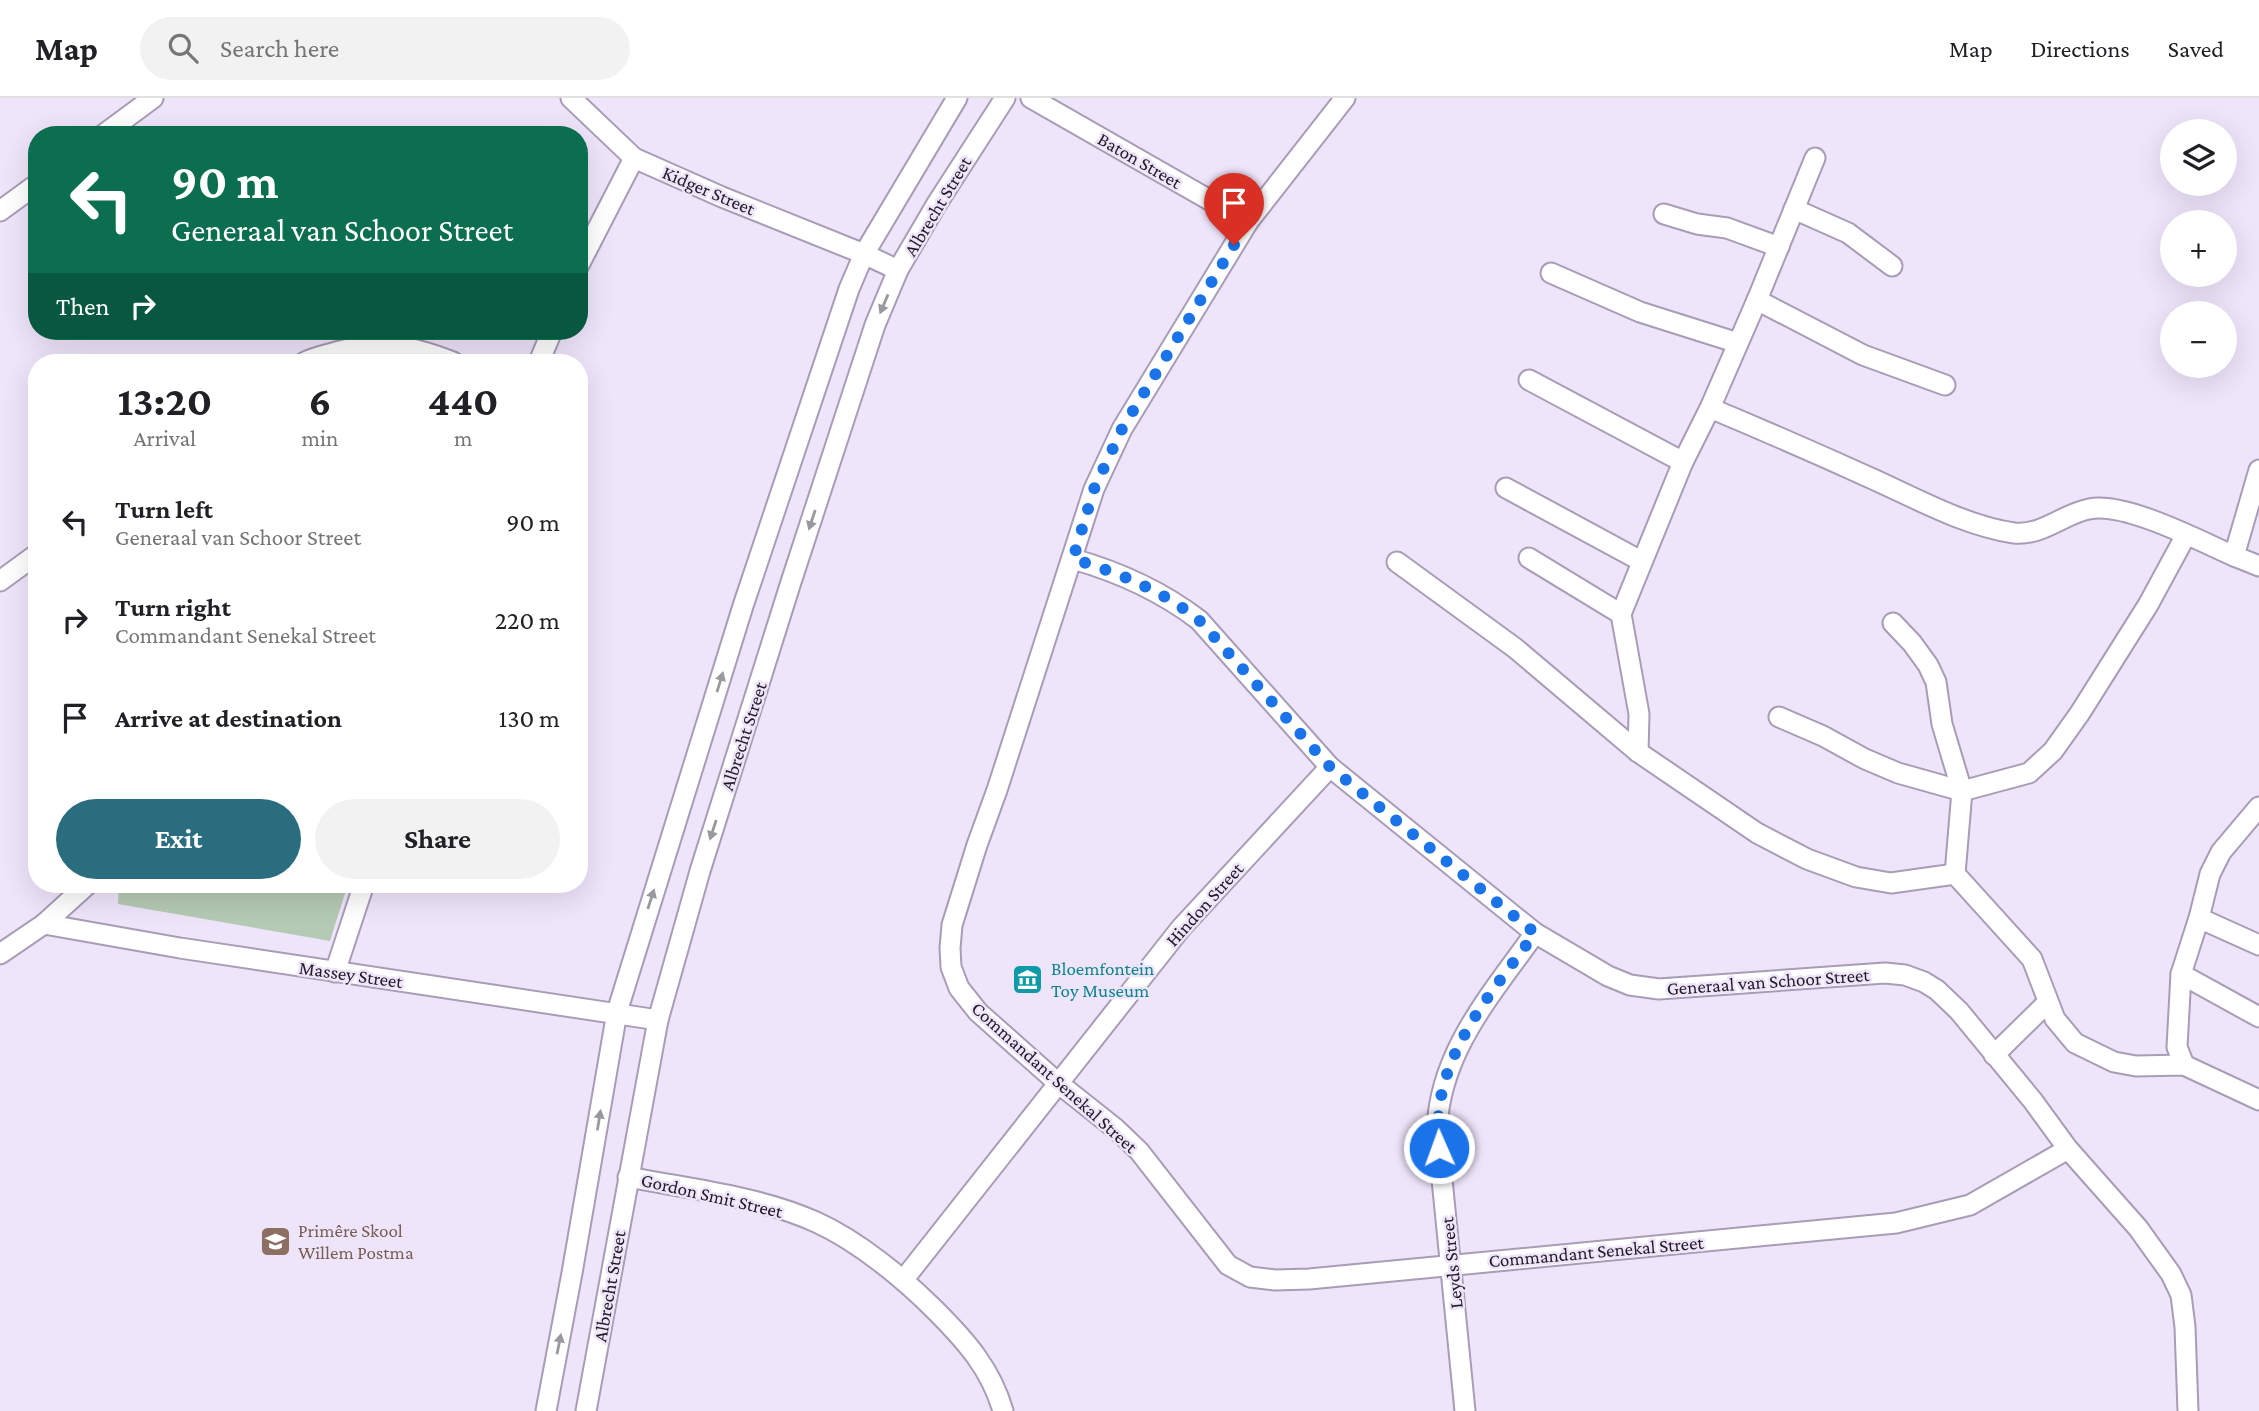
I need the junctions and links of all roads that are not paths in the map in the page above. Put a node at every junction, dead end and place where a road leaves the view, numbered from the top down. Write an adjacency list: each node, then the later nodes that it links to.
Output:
1 (153, 98): 7 (street)
2 (957, 98): 17 (street, Albrecht Street)
3 (1005, 98): 19 (street, Albrecht Street)
4 (1031, 98): 14 (street, Baton Street)
5 (1345, 98): 14 (street, Commandant Senekal Street)
6 (578, 100): 8 (street, Kidger Street)
7 (115, 126)
8 (634, 158): 15 (street); 17 (street, Kidger Street)
9 (1815, 158): 11 (street)
10 (28, 191): 12 (street)
11 (1794, 209): 16 (street); 18 (street)
12 (0, 211)
13 (1664, 214): 16 (street)
14 (1248, 222): 34 (street, Commandant Senekal Street)
15 (588, 247)
16 (1779, 247): 21 (street)
17 (864, 254): 19 (street, Kidger Street); 58 (street, Albrecht Street, one-way to 17)
18 (1892, 266)
19 (898, 270): 60 (street, Albrecht Street, one-way to 60)
20 (1551, 273): 22 (street)
21 (1757, 300): 22 (street); 26 (street)
22 (1738, 343): 27 (street)
23 (336, 354): 24 (street)
24 (433, 354)
25 (1530, 380): 28 (street)
26 (1945, 385)
27 (1710, 408): 28 (street); 31 (street)
28 (1683, 462): 36 (street)
29 (2259, 470): 32 (street)
30 (1506, 488): 36 (street)
31 (2186, 535): 32 (street); 45 (street)
32 (2234, 556): 38 (street)
33 (1529, 558): 40 (street)
34 (1073, 559): 44 (street, Generaal van Schoor Street); 63 (street, Commandant Senekal Street)
35 (28, 561): 39 (street)
36 (1641, 561): 40 (street)
37 (1397, 562): 43 (street)
38 (2259, 566)
39 (0, 581)
40 (1621, 614): 43 (street)
41 (1893, 622): 45 (street)
42 (1779, 717): 45 (street)
43 (1638, 752): 47 (street)
44 (1330, 767): 52 (street, Generaal van Schoor Street); 63 (street, Hindon Street)
45 (1962, 791): 47 (street)
46 (2259, 808): 50 (street)
47 (1955, 874): 57 (street)
48 (78, 893): 51 (street)
49 (361, 893): 55 (street)
50 (2199, 918): 53 (street); 56 (street)
51 (44, 924): 54 (street); 55 (street, Massey Street)
52 (1535, 933): 61 (street, Generaal van Schoor Street); 67 (street, Leyds Street)
53 (2259, 945)
54 (0, 954)
55 (335, 972): 58 (street, Massey Street)
56 (2181, 974): 59 (street); 62 (street)
57 (2048, 1002): 61 (street); 62 (street)
58 (617, 1012): 60 (street, Massey Street); 69 (street, Albrecht Street, one-way to 58)
59 (2259, 1017)
60 (658, 1020): 66 (street, Albrecht Street)
61 (1994, 1055): 65 (street, Generaal van Schoor Street)
62 (2185, 1065): 64 (street)
63 (1058, 1083): 67 (street, Commandant Senekal Street); 68 (street, Hindon Street)
64 (2259, 1100)
65 (2067, 1149): 67 (street, Commandant Senekal Street); 73 (street, Generaal van Schoor Street)
66 (628, 1177): 68 (street, Gordon Smit Street); 70 (street, Albrecht Street)
67 (1451, 1265): 72 (street, Leyds Street)
68 (904, 1279): 71 (street, Gordon Smit Street)
69 (547, 1410)
70 (586, 1411)
71 (1003, 1411)
72 (1465, 1411)
73 (2188, 1411)

